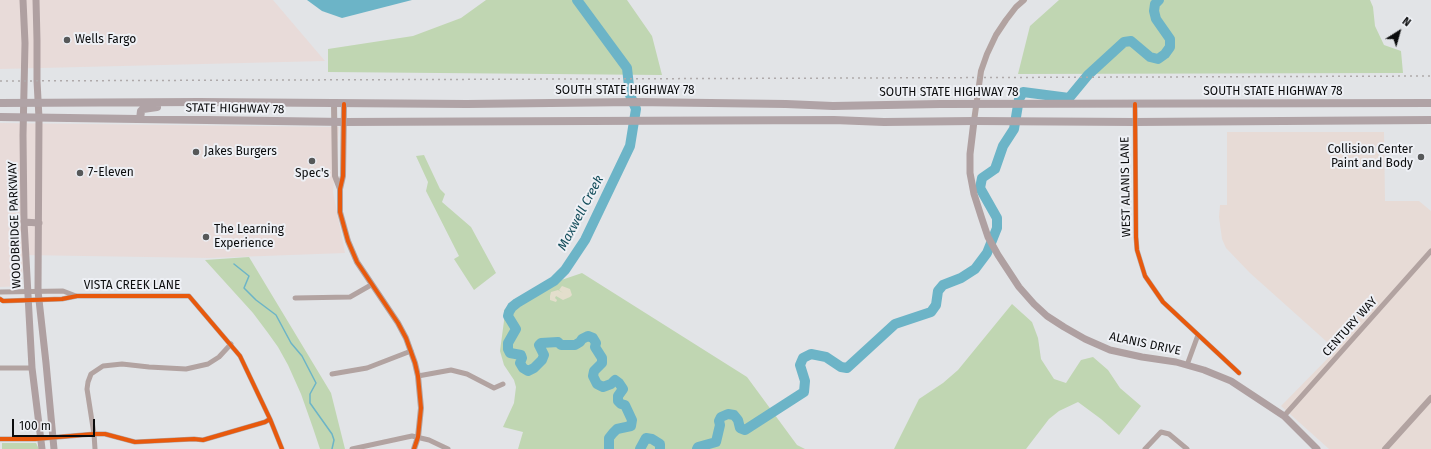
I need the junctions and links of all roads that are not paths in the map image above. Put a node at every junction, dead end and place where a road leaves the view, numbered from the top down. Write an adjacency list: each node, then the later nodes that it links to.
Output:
1 (23, 0): 7 (main road, WOODBRIDGE PARKWAY)
2 (36, 0): 4 (main road, WOODBRIDGE PARKWAY)
3 (1024, 0): 13 (street)
4 (38, 102): 5 (main road, STATE HIGHWAY 78); 7 (main road, STATE HIGHWAY 78); 16 (main road, WOODBRIDGE PARKWAY)
5 (199, 102): 8 (main road, STATE HIGHWAY 78); 17 (main road)
6 (0, 103): 7 (main road, STATE HIGHWAY 78)
7 (24, 103): 15 (main road, WOODBRIDGE PARKWAY)
8 (334, 103): 10 (main road, STATE HIGHWAY 78); 20 (street)
9 (1431, 103): 12 (main road, SOUTH STATE HIGHWAY 78)
10 (344, 104): 11 (main road, STATE HIGHWAY 78); 21 (street)
11 (467, 104): 13 (main road, SOUTH STATE HIGHWAY 78)
12 (1135, 104): 13 (main road, SOUTH STATE HIGHWAY 78); 22 (street, WEST ALANIS LANE)
13 (976, 105): 18 (street)
14 (0, 117): 15 (main road, STATE HIGHWAY 78)
15 (24, 118): 16 (main road, STATE HIGHWAY 78); 26 (main road, WOODBRIDGE PARKWAY)
16 (39, 118): 17 (main road, STATE HIGHWAY 78); 27 (main road, WOODBRIDGE PARKWAY)
17 (140, 119): 20 (main road, STATE HIGHWAY 78)
18 (974, 120): 21 (main road, STATE HIGHWAY 78); 22 (main road); 41 (main road, ALANIS DRIVE)
19 (1431, 120): 22 (main road)
20 (334, 122): 21 (main road, STATE HIGHWAY 78); 23 (street)
21 (344, 122): 24 (street)
22 (1135, 122): 38 (street, WEST ALANIS LANE)
23 (335, 162): 24 (street); 25 (street)
24 (344, 163): 25 (street)
25 (340, 189): 29 (street)
26 (24, 222): 27 (main road); 31 (main road, WOODBRIDGE PARKWAY)
27 (39, 223): 32 (main road, WOODBRIDGE PARKWAY)
28 (1431, 251): 49 (street, CENTURY WAY)
29 (371, 285): 34 (street); 40 (street)
30 (0, 292): 31 (street, VISTA CREEK LANE)
31 (28, 292): 32 (street, VISTA CREEK LANE); 37 (main road, WOODBRIDGE PARKWAY)
32 (38, 292): 33 (street, VISTA CREEK LANE); 35 (main road, WOODBRIDGE PARKWAY)
33 (77, 296): 35 (street, VISTA CREEK LANE); 39 (street, VISTA CREEK LANE)
34 (295, 298)
35 (39, 299): 37 (street, VISTA CREEK LANE); 54 (main road, WOODBRIDGE PARKWAY)
36 (0, 300): 37 (street, VISTA CREEK LANE)
37 (28, 300): 43 (main road, WOODBRIDGE PARKWAY)
38 (1198, 335): 41 (street); 44 (street, WEST ALANIS LANE)
39 (231, 344): 50 (street, VISTA CREEK LANE); 51 (street)
40 (411, 351): 45 (street); 46 (street)
41 (1187, 365): 49 (main road, ALANIS DRIVE)
42 (0, 368): 43 (street)
43 (32, 368): 53 (main road, WOODBRIDGE PARKWAY)
44 (1239, 373)
45 (332, 374)
46 (418, 376): 47 (street); 52 (street)
47 (502, 384)
48 (1431, 398): 66 (street)
49 (1284, 416): 65 (main road, ALANIS DRIVE)
50 (270, 419): 51 (street); 59 (street, VISTA CREEK LANE)
51 (94, 434): 54 (street); 58 (street)
52 (418, 437): 60 (street); 61 (street); 62 (street)
53 (42, 438): 54 (street); 55 (street); 56 (main road, WOODBRIDGE PARKWAY)
54 (53, 438): 57 (main road, WOODBRIDGE PARKWAY)
55 (0, 439)
56 (42, 449)
57 (54, 449)
58 (95, 449)
59 (282, 449)
60 (352, 449)
61 (414, 449)
62 (448, 449)
63 (1145, 449): 64 (street)
64 (1187, 449)
65 (1317, 449)
66 (1386, 449)

